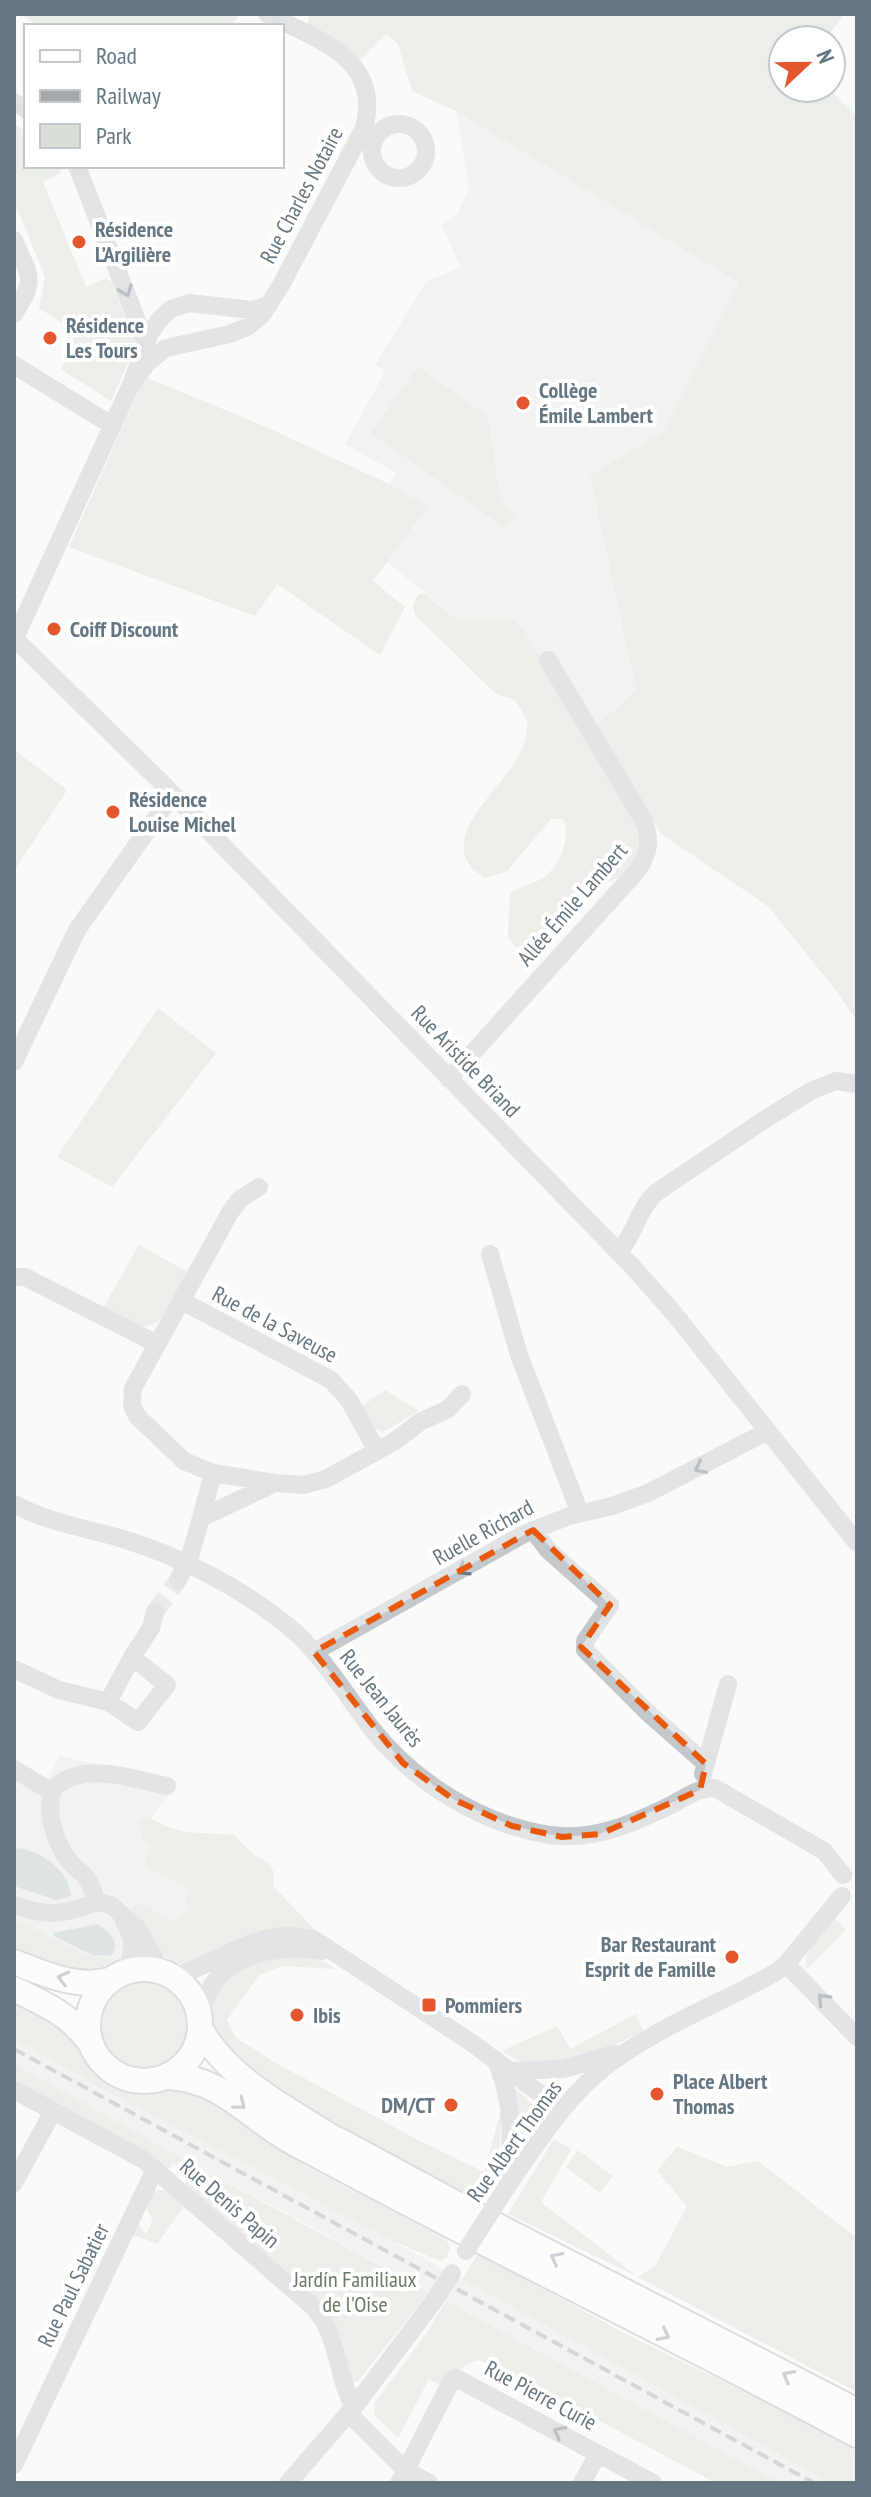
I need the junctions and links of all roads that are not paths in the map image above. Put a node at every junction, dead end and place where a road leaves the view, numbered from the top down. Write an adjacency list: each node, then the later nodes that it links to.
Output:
1 (267, 14): 5 (street, Rue Charles Notaire)
2 (78, 168): 8 (street, one-way to 8)
3 (14, 240): 6 (street)
4 (210, 305): 5 (street, Rue Charles Notaire); 7 (street); 8 (street, Rue Charles Notaire)
5 (269, 305): 7 (street, Rue Charles Notaire)
6 (14, 314)
7 (230, 334): 10 (street, Rue Charles Notaire)
8 (146, 344): 10 (street, Rue Charles Notaire)
9 (14, 365): 11 (street)
10 (131, 385): 11 (street, Rue Charles Notaire)
11 (113, 426): 12 (street, Rue Charles Notaire)
12 (14, 638): 14 (street, Rue Aristide Briand)
13 (548, 660): 16 (street, Allée Émile Lambert)
14 (173, 794): 15 (street); 16 (street, Rue Aristide Briand)
15 (14, 1062)
16 (449, 1079): 19 (street, Rue Aristide Briand)
17 (857, 1084): 19 (street)
18 (259, 1187): 22 (street)
19 (618, 1252): 25 (street, Rue Aristide Briand)
20 (490, 1254): 30 (street)
21 (14, 1278): 23 (street)
22 (182, 1301): 23 (street, Rue de la Saveuse); 26 (street, Rue de la Saveuse)
23 (157, 1344): 27 (street, Rue de la Saveuse)
24 (462, 1394): 26 (street)
25 (768, 1431): 30 (street, Ruelle Richard, one-way to 30); 33 (street, Rue Aristide Briand)
26 (377, 1451): 28 (street, Rue de la Saveuse)
27 (213, 1473): 28 (street, Rue de la Saveuse); 31 (street)
28 (275, 1483): 31 (street, Rue de la Saveuse)
29 (14, 1504): 34 (street, Rue Jean Jaurès)
30 (580, 1513): 32 (street, Ruelle Richard)
31 (201, 1518): 34 (street)
32 (533, 1530): 36 (street, Ruelle Richard, one-way to 36); 41 (street)
33 (857, 1543)
34 (182, 1572): 36 (street, Rue Jean Jaurès)
35 (155, 1612): 37 (street)
36 (314, 1652): 44 (street, Rue Jean Jaurès)
37 (132, 1657): 40 (street); 40 (street)
38 (14, 1669): 40 (street)
39 (728, 1684): 41 (street)
40 (108, 1702)
41 (706, 1764): 44 (street)
42 (14, 1769): 45 (street)
43 (167, 1786): 45 (street)
44 (700, 1790): 46 (street)
45 (52, 1792): 49 (street)
46 (850, 1875): 47 (street, Rue Albert Thomas)
47 (849, 1897): 52 (street, Rue Albert Thomas)
48 (14, 1905): 49 (street)
49 (106, 1906): 53 (street); 54 (street)
50 (335, 1955): 53 (street); 56 (street); 60 (street)
51 (14, 1962): 54 (main road, one-way to 51)
52 (786, 1964): 57 (street, one-way to 52); 59 (street, Rue Albert Thomas)
53 (168, 1974): 54 (main road); 56 (main road)
54 (117, 1976): 58 (main road)
55 (14, 1989): 58 (main road)
56 (200, 2022): 61 (main road); 65 (main road)
57 (857, 2037)
58 (91, 2044): 61 (main road)
59 (629, 2050): 60 (street); 63 (street, Rue Albert Thomas)
60 (503, 2066): 63 (street); 68 (street)
61 (169, 2076): 71 (highway, one-way to 71)
62 (14, 2090): 64 (street, Rue Denis Papin)
63 (562, 2110): 68 (street, Rue Albert Thomas)
64 (53, 2111): 66 (street, Rue Denis Papin); 67 (street)
65 (338, 2141): 70 (highway, one-way to 65)
66 (155, 2169): 69 (street, Rue Denis Papin); 73 (street, Rue Paul Sabatier)
67 (14, 2183)
68 (508, 2185): 69 (street, Rue Albert Thomas, bridge)
69 (351, 2410): 74 (street); 75 (street, Rue Albert Thomas)
70 (857, 2412)
71 (857, 2434)
72 (598, 2454): 74 (street, Rue Pierre Curie, one-way to 74); 77 (street); 78 (street, Rue Pierre Curie)
73 (14, 2465)
74 (402, 2477): 76 (street)
75 (288, 2483)
76 (429, 2483)
77 (582, 2483)
78 (653, 2483)

